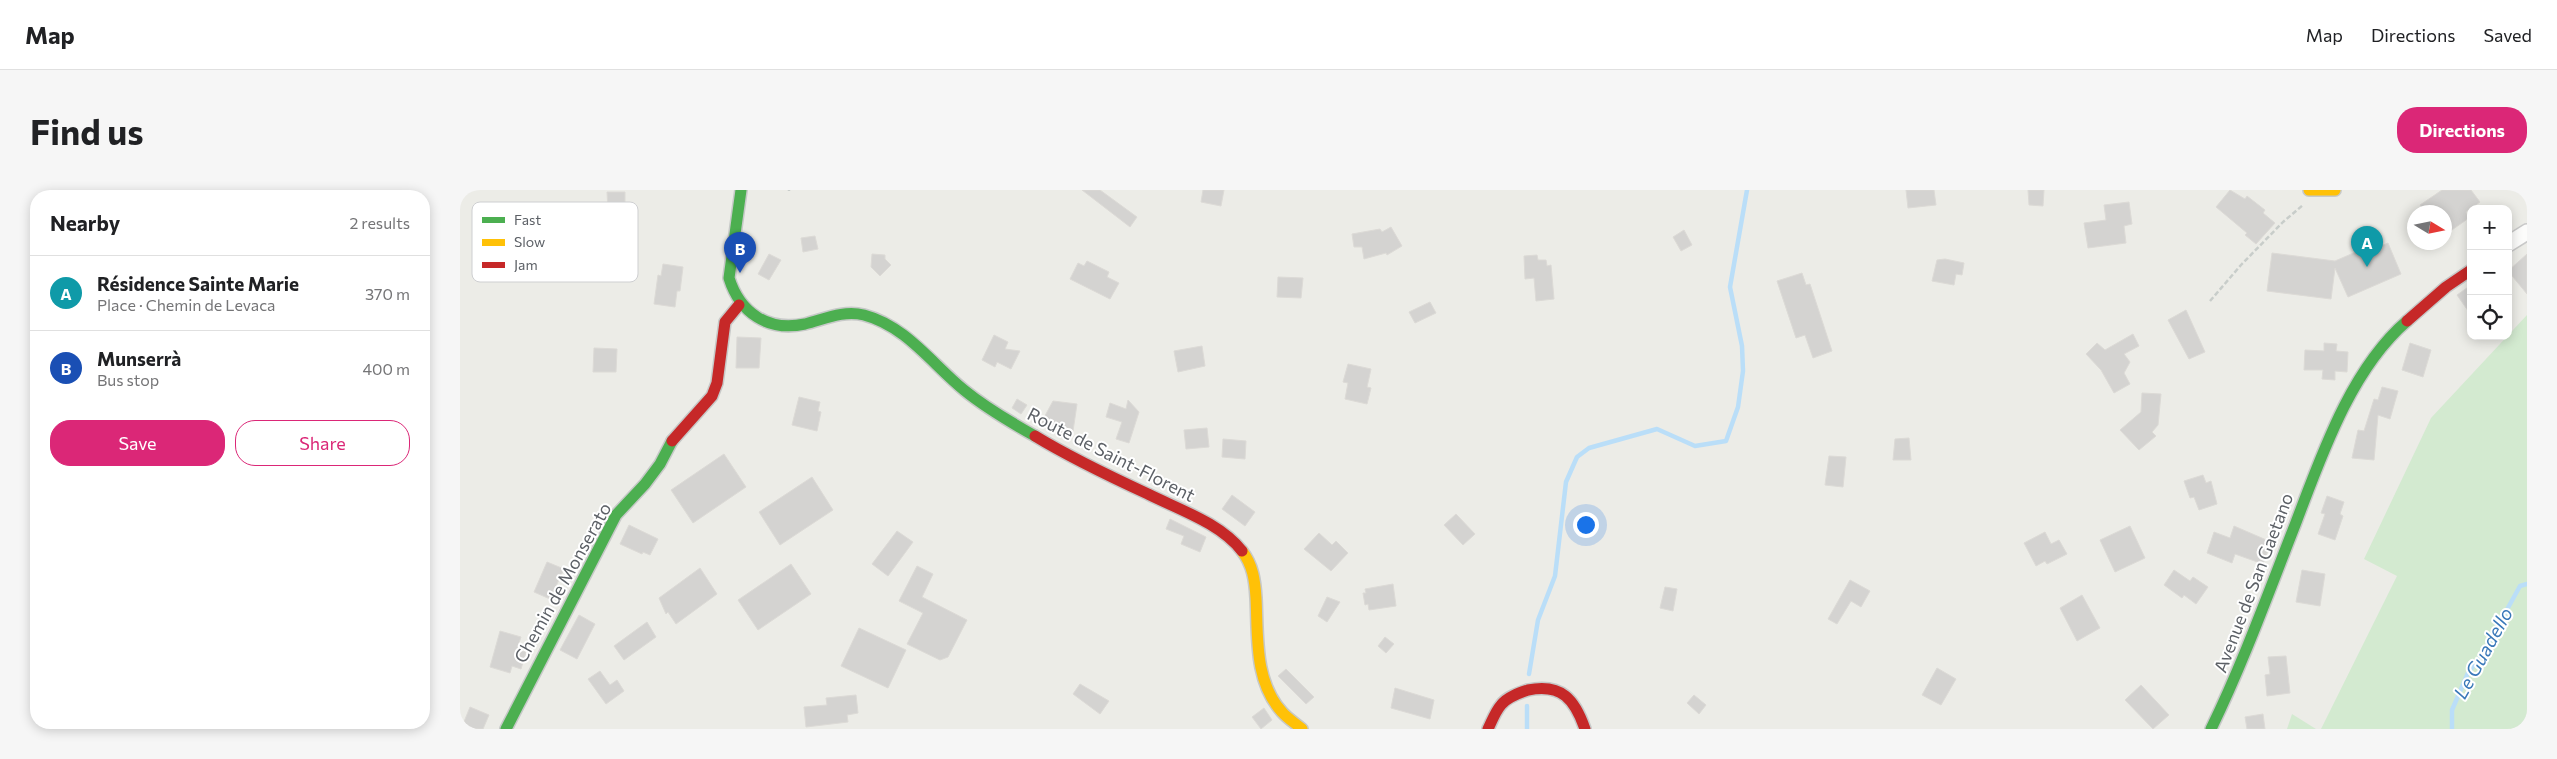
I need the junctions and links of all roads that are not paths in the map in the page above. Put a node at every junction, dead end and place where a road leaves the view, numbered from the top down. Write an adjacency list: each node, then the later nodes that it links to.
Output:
1 (741, 190): 7 (street)
2 (2310, 190): 3 (street)
3 (2336, 190)
4 (2527, 232): 5 (street)
5 (2512, 241)
6 (2467, 273): 12 (street, Avenue de San Gaetano)
7 (739, 305): 8 (street, Chemin de Monserato); 9 (street, Route de Saint-Florent)
8 (506, 729)
9 (1302, 729)
10 (1488, 729): 11 (street)
11 (1585, 729)
12 (2211, 729)

